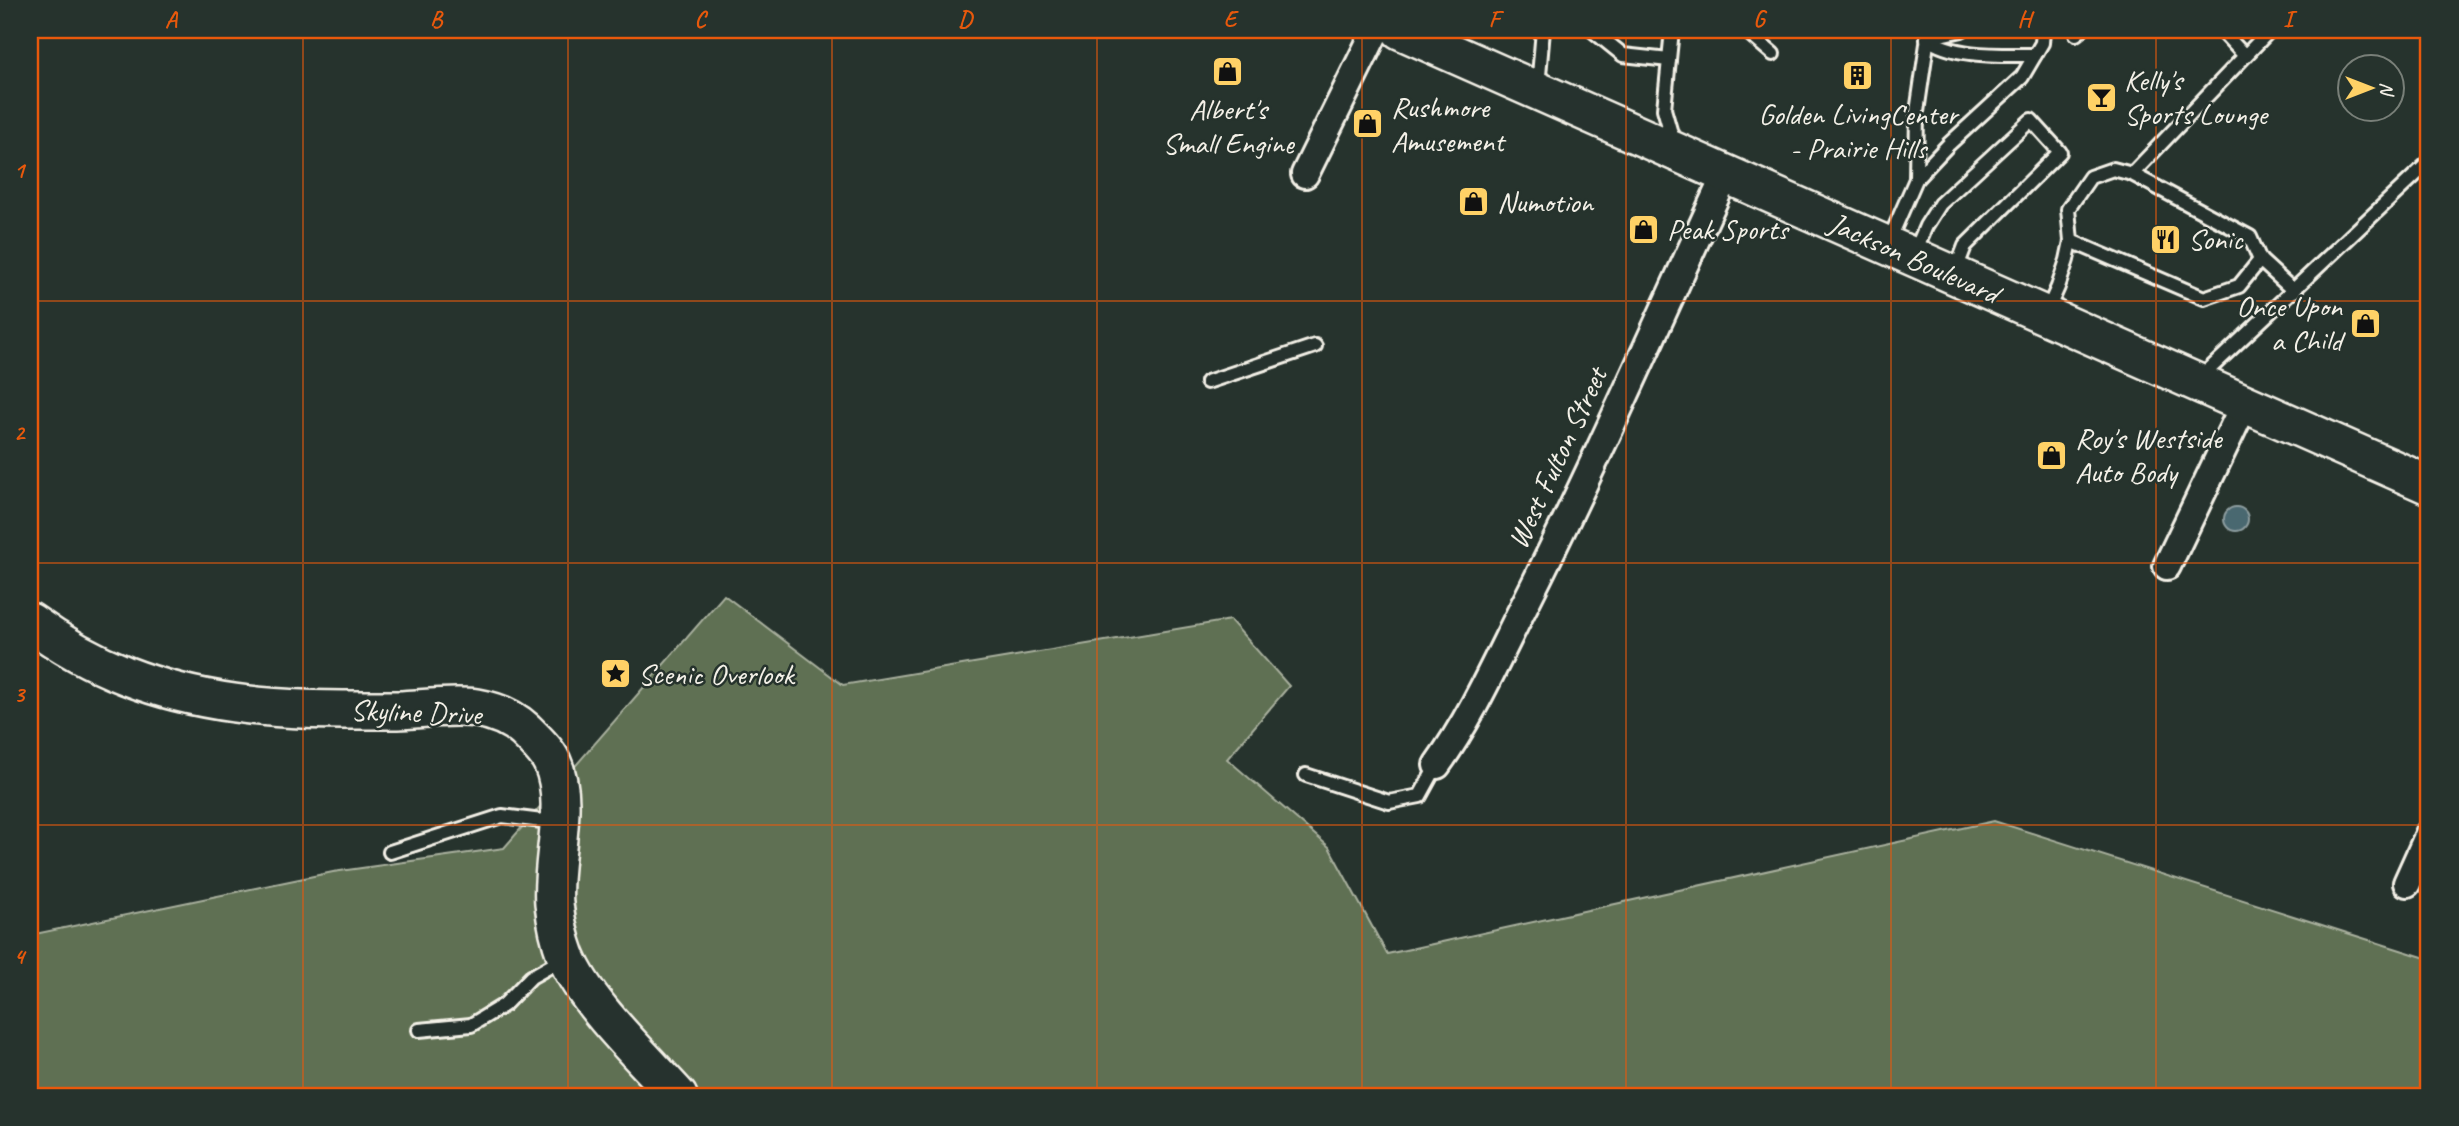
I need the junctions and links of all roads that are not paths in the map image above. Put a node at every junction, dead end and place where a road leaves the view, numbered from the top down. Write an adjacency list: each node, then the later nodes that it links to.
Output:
1 (1376, 30): 20 (street)
2 (1400, 30): 17 (main road, Jackson Boulevard)
3 (1543, 30): 17 (lane)
4 (1592, 30): 16 (lane)
5 (1672, 30): 16 (lane)
6 (1745, 30): 13 (lane)
7 (1940, 30): 12 (lane)
8 (1962, 30): 12 (lane)
9 (2043, 30): 14 (lane)
10 (2221, 30): 15 (lane)
11 (2270, 30): 15 (lane)
12 (1929, 32): 14 (lane); 23 (lane)
13 (1773, 54)
14 (2035, 55): 23 (lane)
15 (2245, 56): 22 (lane)
16 (1669, 60): 18 (lane)
17 (1537, 90): 18 (main road, Jackson Boulevard)
18 (1676, 150): 21 (main road, Jackson Boulevard)
19 (2429, 162): 28 (lane)
20 (1305, 174)
21 (1726, 174): 25 (main road, Jackson Boulevard); 37 (street, West Fulton Street)
22 (2133, 174): 24 (lane); 26 (lane)
23 (1916, 179): 25 (lane)
24 (2071, 241): 26 (lane); 29 (lane)
25 (1900, 252): 27 (main road, Jackson Boulevard); 27 (lane)
26 (2260, 260): 28 (lane)
27 (1953, 276): 29 (main road, Jackson Boulevard)
28 (2294, 291): 32 (lane)
29 (2044, 317): 32 (main road, Jackson Boulevard)
30 (1315, 346): 31 (lane)
31 (1208, 382)
32 (2195, 383): 33 (main road, Jackson Boulevard)
33 (2244, 405): 34 (main road, Jackson Boulevard); 35 (street)
34 (2429, 485)
35 (2167, 566)
36 (30, 622): 39 (main road, Skyline Drive)
37 (1437, 765): 38 (lane)
38 (1306, 775)
39 (558, 823): 41 (lane); 43 (main road, Skyline Drive)
40 (2429, 834): 42 (street)
41 (390, 852)
42 (2407, 883)
43 (567, 957): 44 (lane); 45 (main road, Skyline Drive)
44 (419, 1030)
45 (678, 1096)

